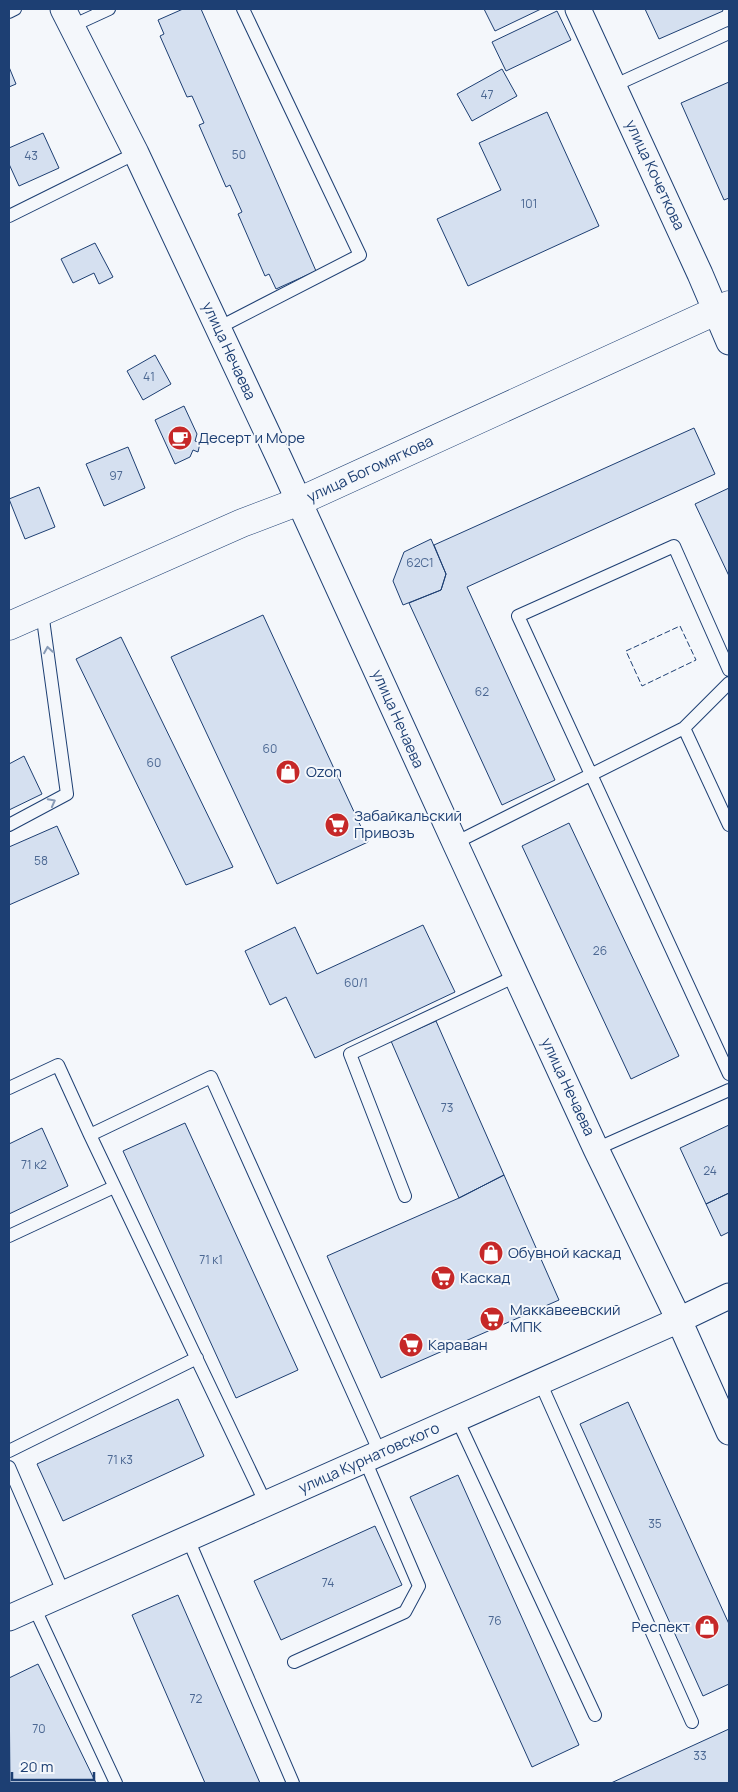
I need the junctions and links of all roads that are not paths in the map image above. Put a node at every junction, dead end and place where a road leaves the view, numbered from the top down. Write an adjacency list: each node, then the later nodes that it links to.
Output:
1 (15, 9): 5 (lane)
2 (109, 9): 6 (lane)
3 (244, 9): 12 (lane)
4 (578, 9): 8 (street, улица Кочеткова)
5 (9, 12)
6 (67, 18): 9 (street, улица Нечаева)
7 (729, 33): 8 (lane)
8 (613, 86): 11 (street, улица Кочеткова)
9 (136, 153): 10 (lane); 12 (street, улица Нечаева)
10 (9, 216)
11 (723, 308): 13 (street, улица Кочеткова); 14 (street, улица Богомягкова)
12 (218, 328): 14 (street, улица Нечаева)
13 (729, 342)
14 (300, 501): 15 (street, улица Богомягкова); 23 (street, улица Нечаева)
15 (42, 612): 16 (street, улица Богомягкова); 21 (lane, one-way to 15)
16 (9, 626)
17 (729, 670): 20 (lane)
18 (729, 683): 19 (lane)
19 (684, 728): 20 (lane); 22 (lane)
20 (591, 775): 23 (lane); 25 (lane)
21 (9, 825)
22 (729, 825)
23 (455, 843): 24 (street, улица Нечаева)
24 (516, 976): 29 (street, улица Нечаева); 31 (lane)
25 (729, 1074)
26 (9, 1088): 28 (lane)
27 (729, 1090): 29 (lane)
28 (90, 1135): 30 (lane); 40 (lane)
29 (596, 1149): 34 (street, улица Нечаева)
30 (114, 1186): 32 (lane); 35 (lane)
31 (406, 1196)
32 (9, 1236)
33 (729, 1296): 34 (street, улица Курнатовского)
34 (679, 1320): 36 (street, улица Курнатовского); 38 (street, улица Нечаева)
35 (197, 1358): 39 (lane); 42 (lane)
36 (540, 1382): 37 (street, улица Курнатовского); 49 (lane)
37 (457, 1419): 40 (street, улица Курнатовского); 48 (lane)
38 (729, 1432)
39 (9, 1450)
40 (372, 1456): 42 (street, улица Курнатовского); 47 (lane)
41 (9, 1467): 44 (lane)
42 (266, 1504): 43 (street, улица Курнатовского)
43 (188, 1539): 44 (street, улица Курнатовского); 51 (lane)
44 (64, 1594): 45 (street, улица Курнатовского)
45 (34, 1607): 46 (street, улица Курнатовского); 50 (lane)
46 (9, 1618)
47 (294, 1662)
48 (595, 1715)
49 (692, 1722)
50 (116, 1783)
51 (293, 1783)

